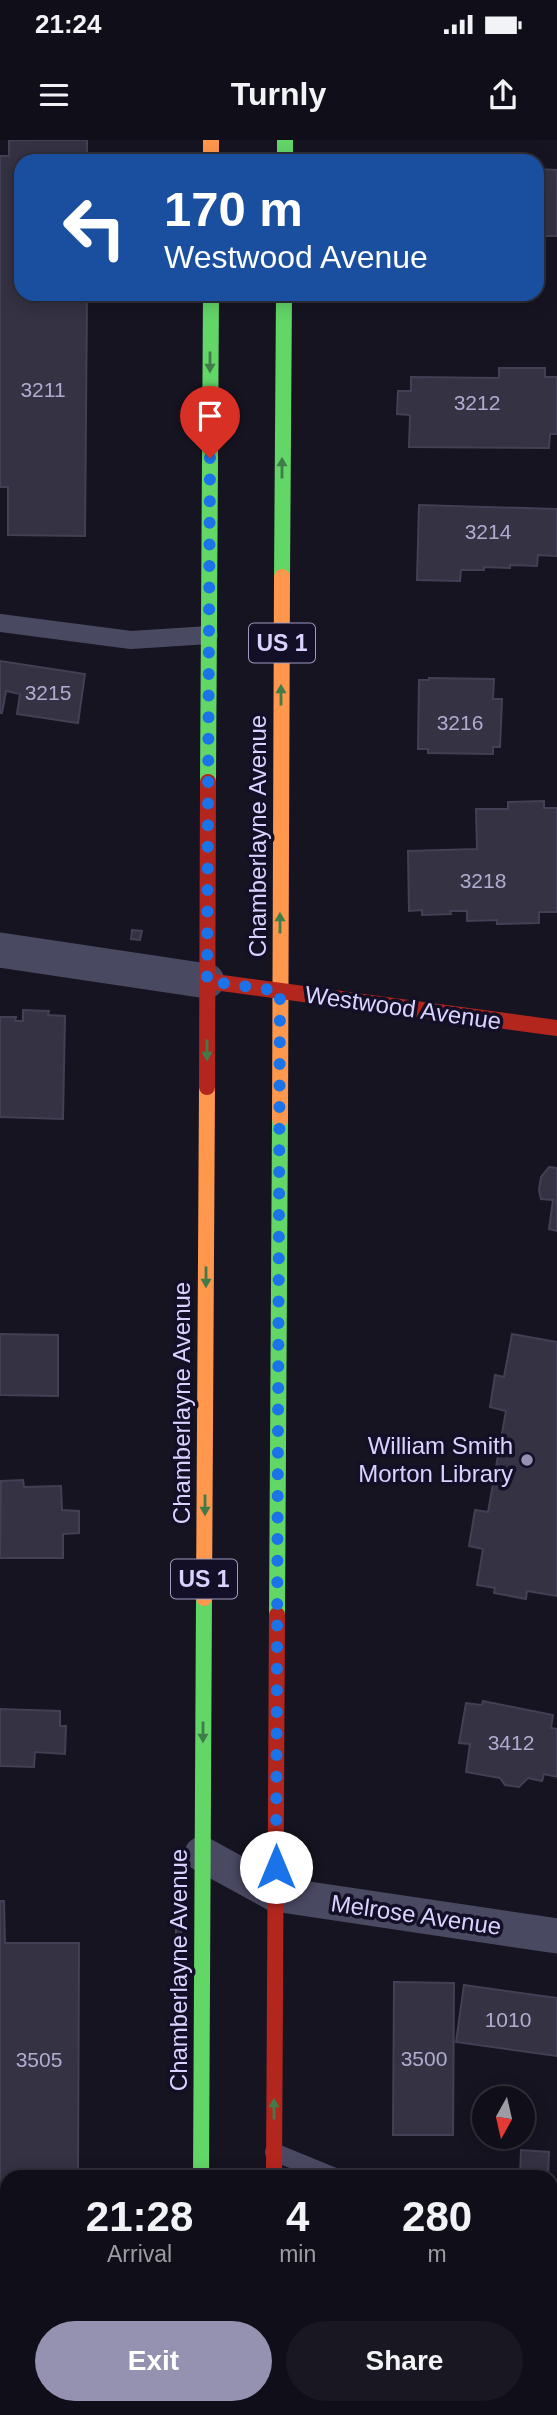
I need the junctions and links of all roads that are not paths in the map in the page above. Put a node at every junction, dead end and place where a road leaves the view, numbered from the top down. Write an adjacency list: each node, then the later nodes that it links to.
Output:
1 (211, 301): 4 (main road, Chamberlayne Avenue / US 1, one-way to 4)
2 (284, 301): 7 (main road, Chamberlayne Avenue / US 1, one-way to 2)
3 (0, 623): 4 (lane)
4 (209, 635): 6 (main road, Chamberlayne Avenue / US 1)
5 (0, 950): 6 (street, Westwood Avenue)
6 (207, 981): 7 (main road, Westwood Avenue); 9 (main road, Chamberlayne Avenue / US 1, one-way to 9)
7 (280, 991): 8 (main road, Westwood Avenue); 10 (main road, Chamberlayne Avenue / US 1)
8 (557, 1028)
9 (202, 1854): 10 (street, Melrose Avenue); 13 (main road, Chamberlayne Avenue / US 1)
10 (275, 1894): 11 (street, Melrose Avenue); 12 (main road, Chamberlayne Avenue / US 1, one-way to 10)
11 (557, 1936)
12 (274, 2152): 14 (main road, Chamberlayne Avenue / US 1); 15 (lane)
13 (201, 2170)
14 (274, 2170)
15 (318, 2170)

